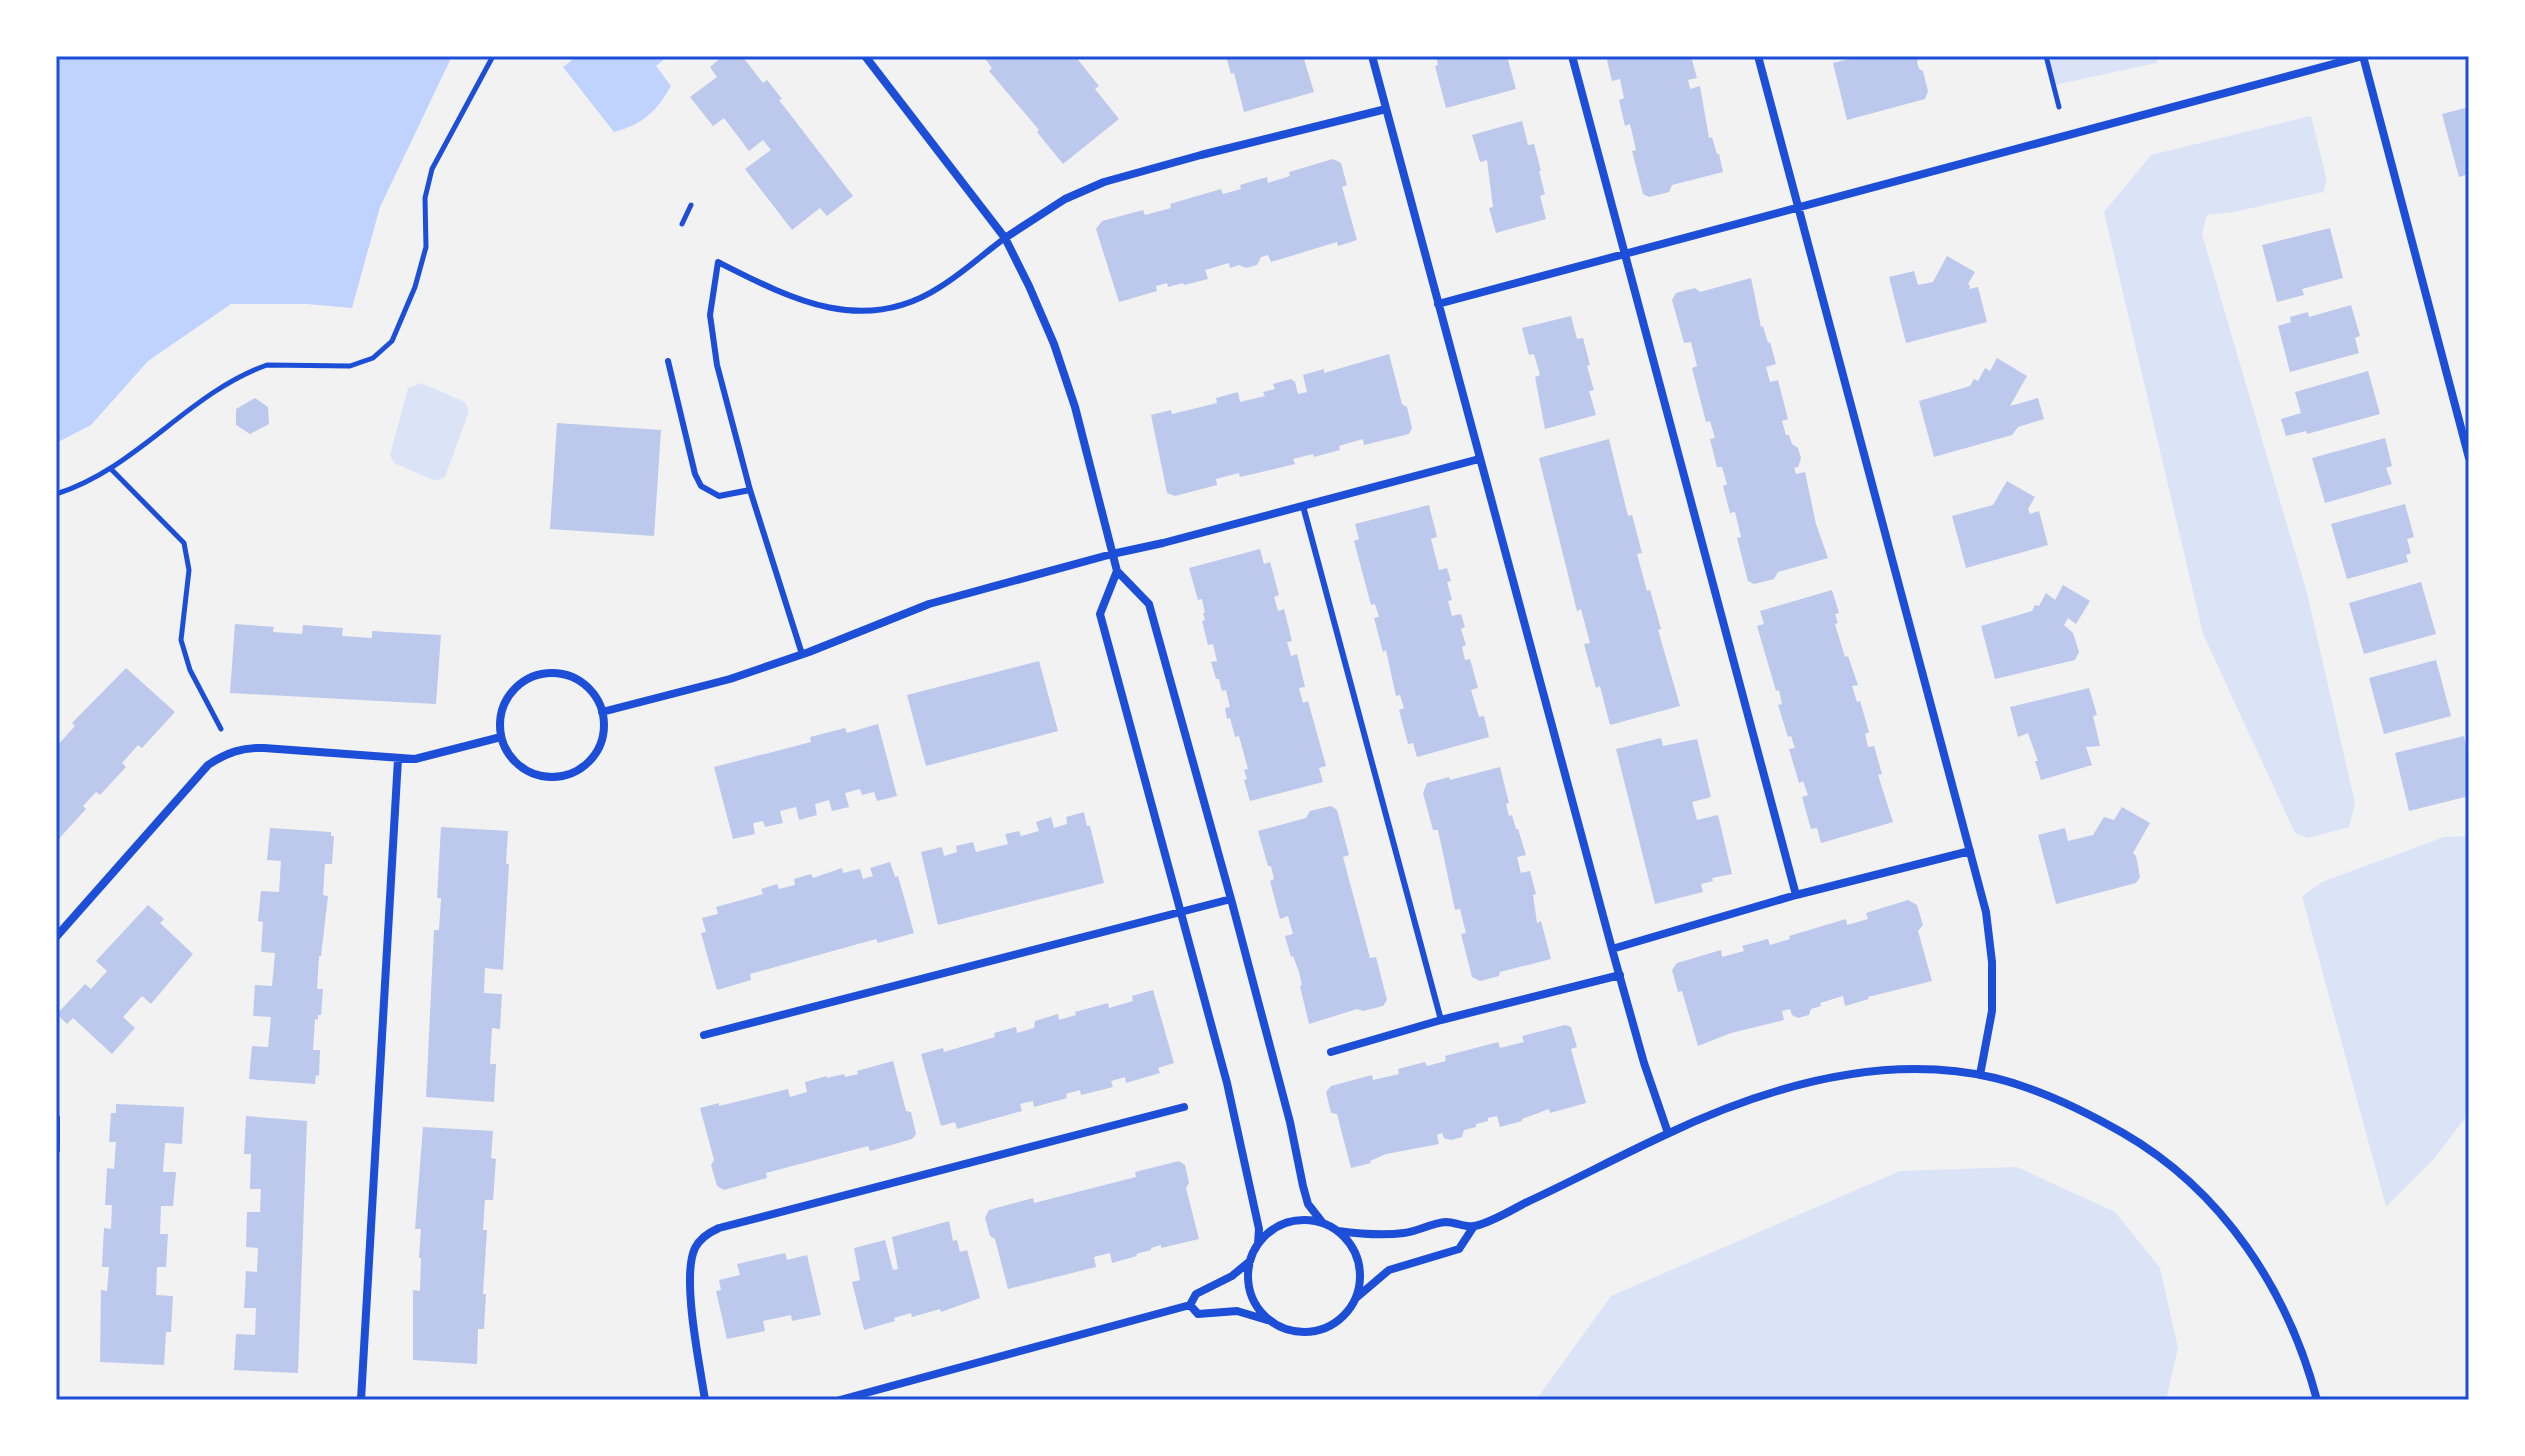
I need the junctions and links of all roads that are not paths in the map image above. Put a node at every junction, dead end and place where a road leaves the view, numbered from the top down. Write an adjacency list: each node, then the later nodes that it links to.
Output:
1 (865, 56): 8 (street)
2 (1372, 56): 6 (street)
3 (1572, 56): 9 (street)
4 (1758, 56): 7 (street)
5 (2363, 56): 7 (street); 12 (street)
6 (1386, 109): 8 (street); 10 (street)
7 (1798, 209): 9 (street); 22 (street)
8 (1005, 238): 14 (lane); 16 (street)
9 (1624, 253): 10 (street); 23 (street)
10 (1438, 304): 13 (street)
11 (668, 361): 14 (lane)
12 (2469, 458)
13 (1479, 459): 15 (street); 27 (street)
14 (750, 490): 18 (lane)
15 (1303, 506): 16 (street); 29 (lane)
16 (1112, 554): 17 (street); 18 (street)
17 (1117, 571): 24 (street); 25 (street)
18 (802, 654): 19 (street)
19 (602, 712): 20 (street); 20 (street)
20 (501, 737): 21 (street)
21 (398, 759): 26 (street); 45 (street)
22 (1970, 851): 23 (street); 32 (street)
23 (1796, 895): 27 (street)
24 (1231, 899): 25 (street); 37 (street)
25 (1182, 911): 30 (street); 40 (street)
26 (56, 937)
27 (1612, 949): 28 (street)
28 (1620, 975): 29 (street); 35 (street)
29 (1441, 1020): 31 (street)
30 (704, 1035)
31 (1331, 1052)
32 (1980, 1075): 35 (street); 48 (street)
33 (1184, 1107): 46 (street)
34 (56, 1118): 36 (street)
35 (1668, 1133): 38 (street)
36 (56, 1150)
37 (1322, 1222): 39 (street); 40 (street)
38 (1474, 1226): 39 (street); 43 (street)
39 (1338, 1231): 43 (street)
40 (1258, 1244): 41 (street)
41 (1250, 1261): 42 (street); 44 (street)
42 (1190, 1305): 44 (street); 47 (street)
43 (1350, 1307): 44 (street)
44 (1271, 1321)
45 (361, 1400)
46 (705, 1400)
47 (840, 1400)
48 (2317, 1400)

